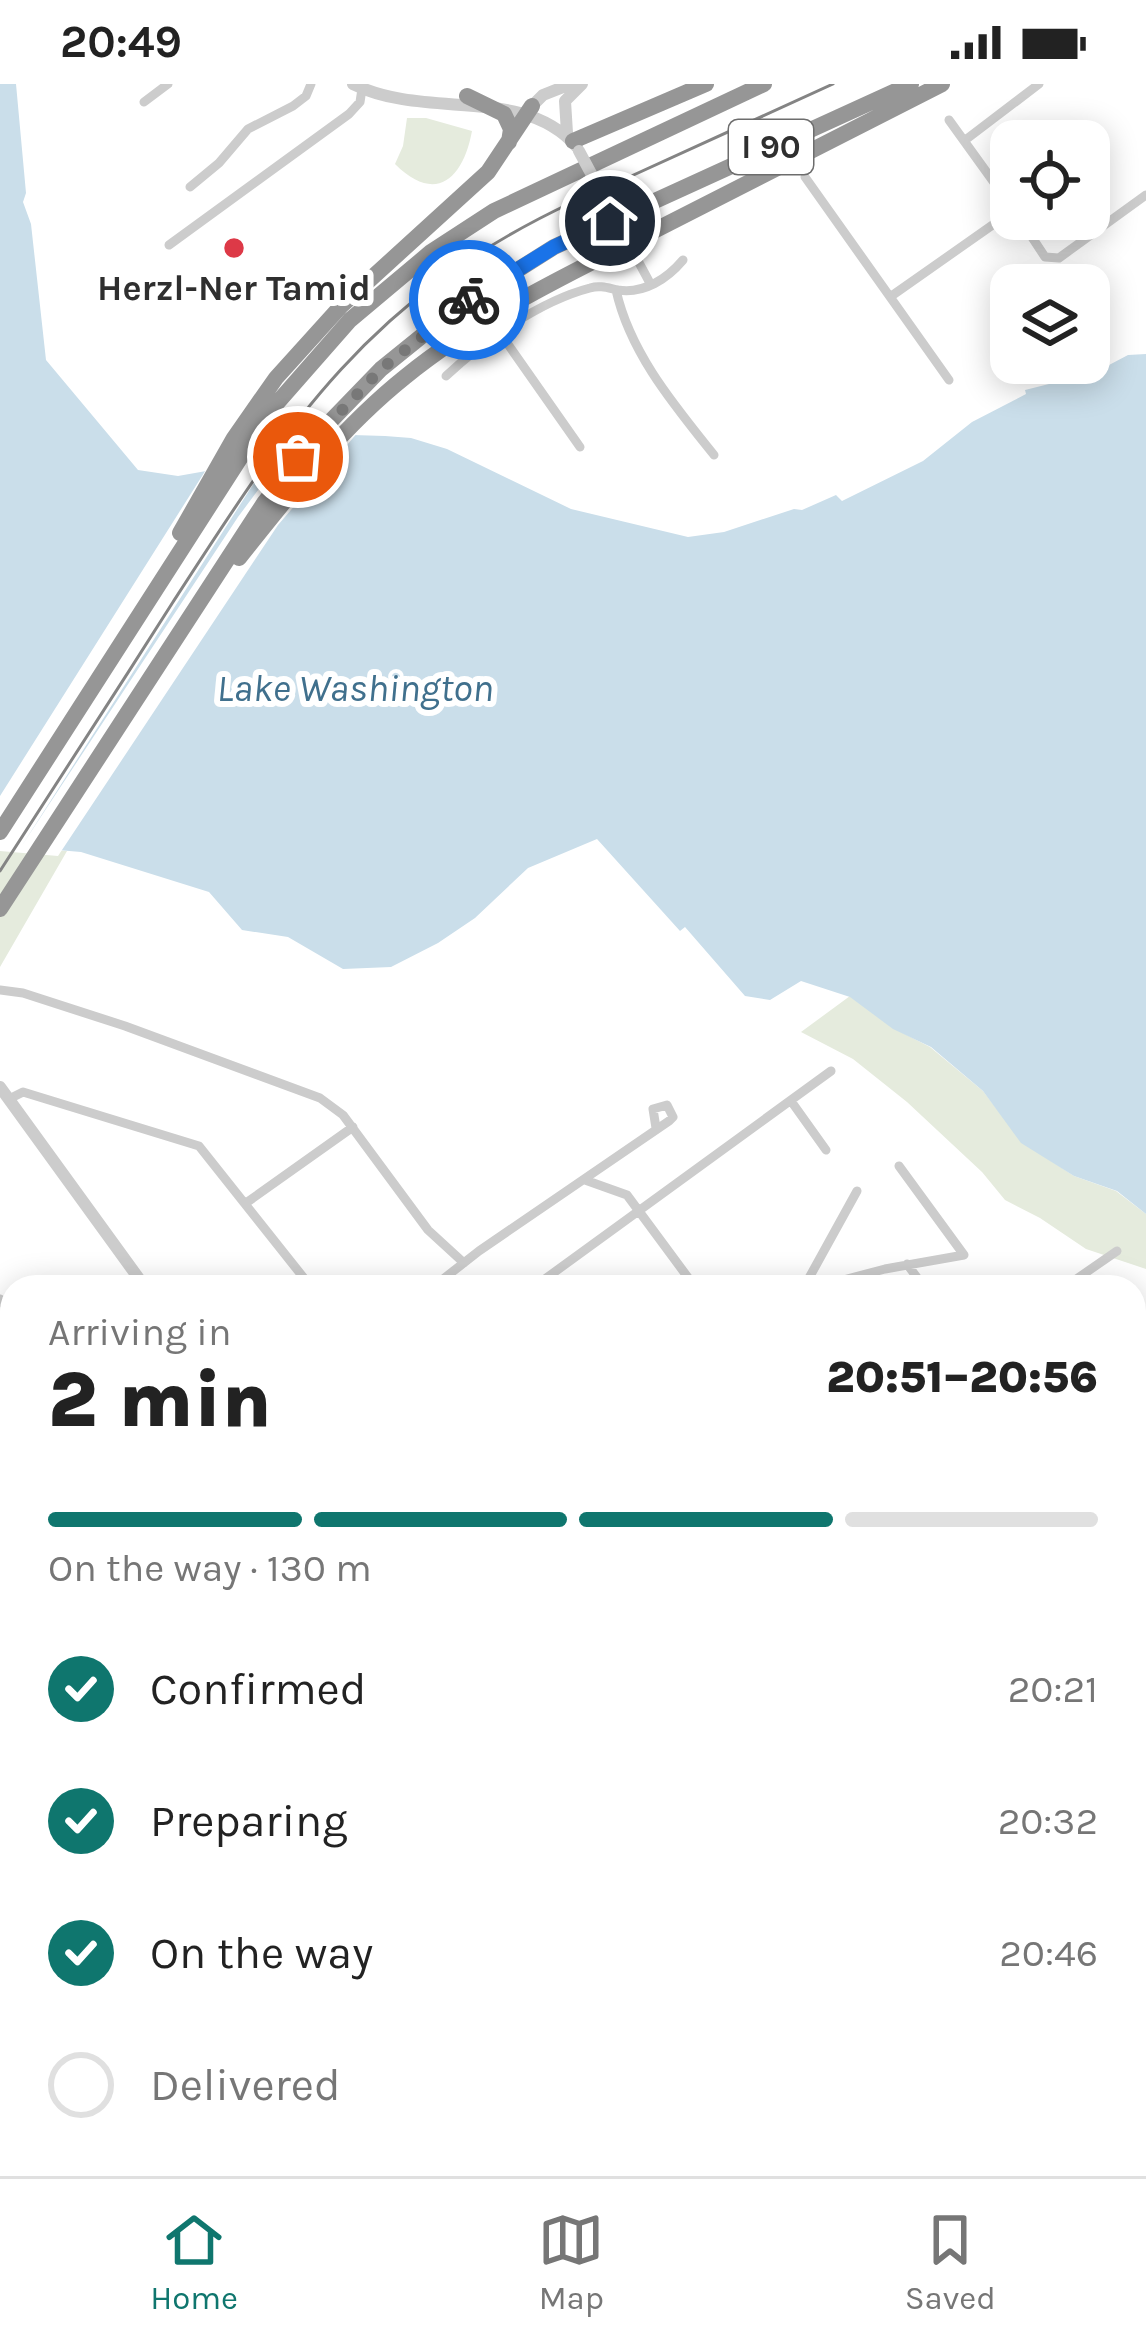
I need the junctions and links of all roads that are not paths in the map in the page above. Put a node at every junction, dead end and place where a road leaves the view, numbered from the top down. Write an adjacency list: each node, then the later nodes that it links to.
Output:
1 (168, 84): 12 (street)
2 (311, 84): 20 (street)
3 (571, 84): 13 (street)
4 (582, 84): 16 (street)
5 (706, 84): 16 (highway)
6 (764, 84): 32 (highway, I 90)
7 (911, 84): 38 (highway, I 90)
8 (942, 84): 26 (highway)
9 (1039, 84): 15 (street)
10 (357, 86): 11 (street); 27 (street)
11 (467, 96): 13 (street); 17 (highway)
12 (144, 102)
13 (532, 106): 16 (street); 17 (highway)
14 (950, 120): 15 (street)
15 (964, 141): 19 (street)
16 (573, 142): 26 (street, bridge)
17 (509, 143): 32 (highway)
18 (805, 177): 31 (street)
19 (990, 179)
20 (190, 187)
21 (1146, 195): 22 (street)
22 (1110, 221)
23 (990, 224): 31 (street)
24 (1033, 240): 25 (street)
25 (1084, 240)
26 (629, 244): 29 (street); 38 (highway)
27 (169, 245)
28 (683, 260): 29 (street)
29 (651, 285): 30 (street)
30 (616, 290): 33 (street); 37 (street)
31 (890, 297): 35 (street)
32 (362, 298): 39 (highway, I 90)
33 (500, 333): 34 (street); 36 (street)
34 (446, 376)
35 (949, 380)
36 (580, 447)
37 (714, 455)
38 (186, 625): 40 (highway, I 90)
39 (0, 832)
40 (0, 909)
41 (0, 990): 45 (street)
42 (831, 1071): 44 (street)
43 (4, 1093): 51 (street); 58 (street)
44 (791, 1101): 47 (street); 52 (street)
45 (353, 1127): 51 (street); 53 (street)
46 (656, 1128): 49 (street)
47 (826, 1150)
48 (899, 1166): 57 (street)
49 (585, 1180): 52 (street); 54 (street)
50 (857, 1191): 63 (street)
51 (246, 1203): 59 (street)
52 (640, 1210): 61 (street); 62 (street)
53 (451, 1250): 54 (street); 56 (street)
54 (478, 1251): 56 (street)
55 (1118, 1251): 66 (street)
56 (464, 1263): 60 (street)
57 (907, 1264): 64 (street); 65 (street)
58 (136, 1275)
59 (302, 1275)
60 (448, 1275)
61 (551, 1275)
62 (686, 1275)
63 (811, 1275)
64 (864, 1275)
65 (915, 1275)
66 (1083, 1275)

